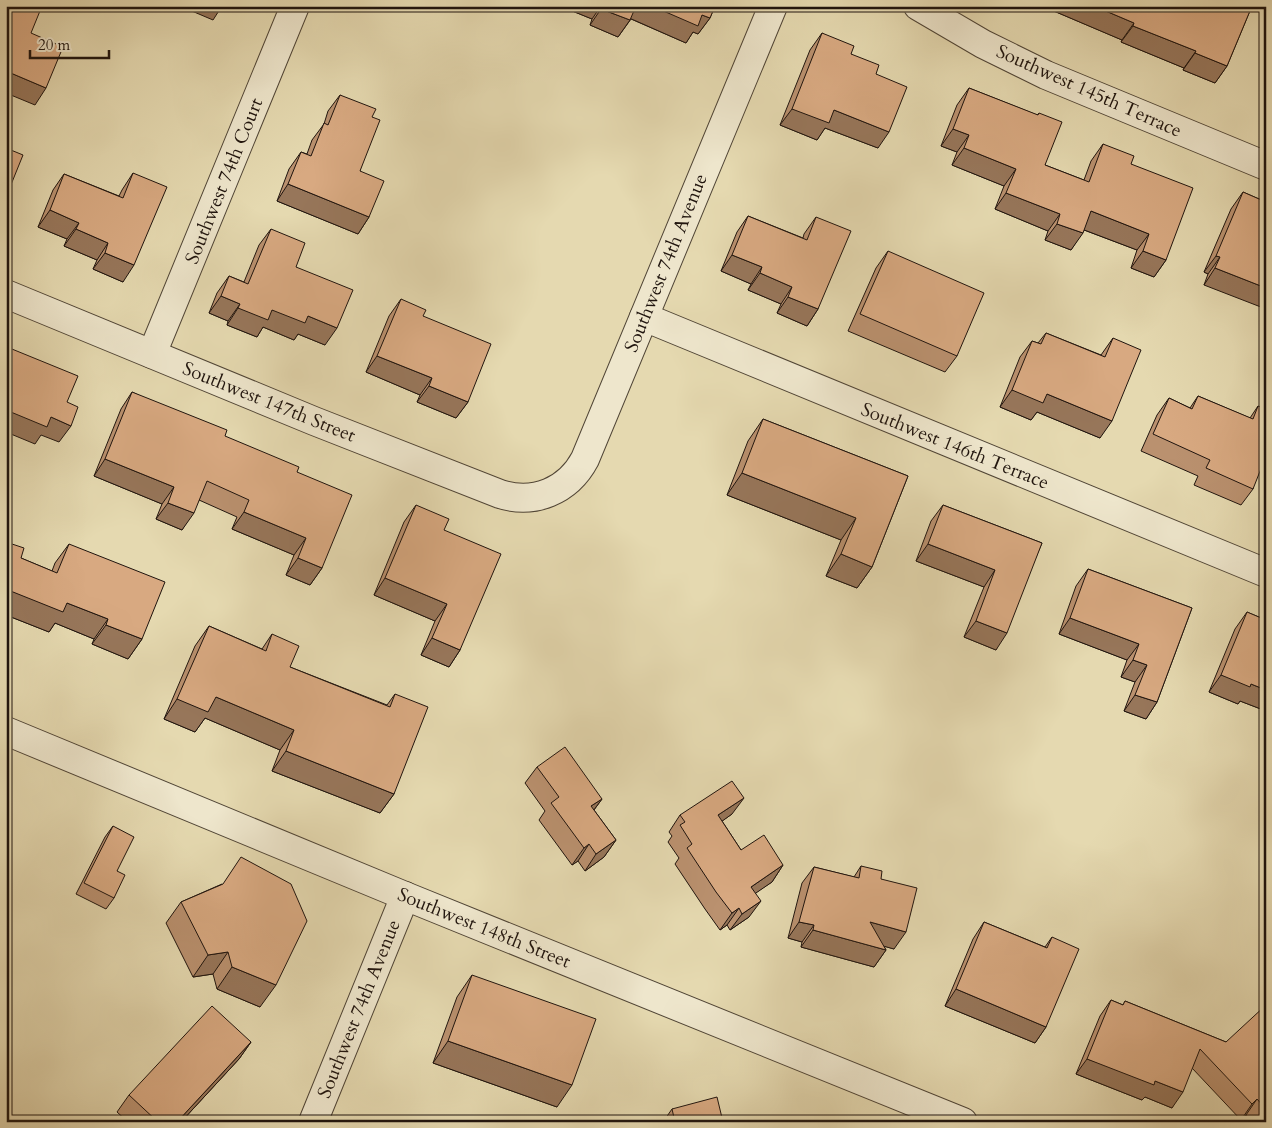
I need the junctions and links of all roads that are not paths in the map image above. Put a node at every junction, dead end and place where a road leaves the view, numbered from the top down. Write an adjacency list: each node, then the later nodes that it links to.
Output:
1 (295, 6): 7 (street, Southwest 74th Court)
2 (773, 6): 6 (street, Southwest 74th Avenue)
3 (918, 6): 4 (street, Southwest 145th Terrace)
4 (1266, 166)
5 (6, 294): 7 (street, Southwest 147th Street)
6 (644, 317): 8 (street, Southwest 74th Avenue); 9 (street, Southwest 146th Terrace)
7 (152, 354): 8 (street, Southwest 147th Street)
8 (534, 497)
9 (1266, 573)
10 (6, 731): 11 (street, Southwest 148th Street)
11 (405, 896): 12 (street, Southwest 74th Avenue); 13 (street, Southwest 148th Street)
12 (313, 1122)
13 (963, 1122)

